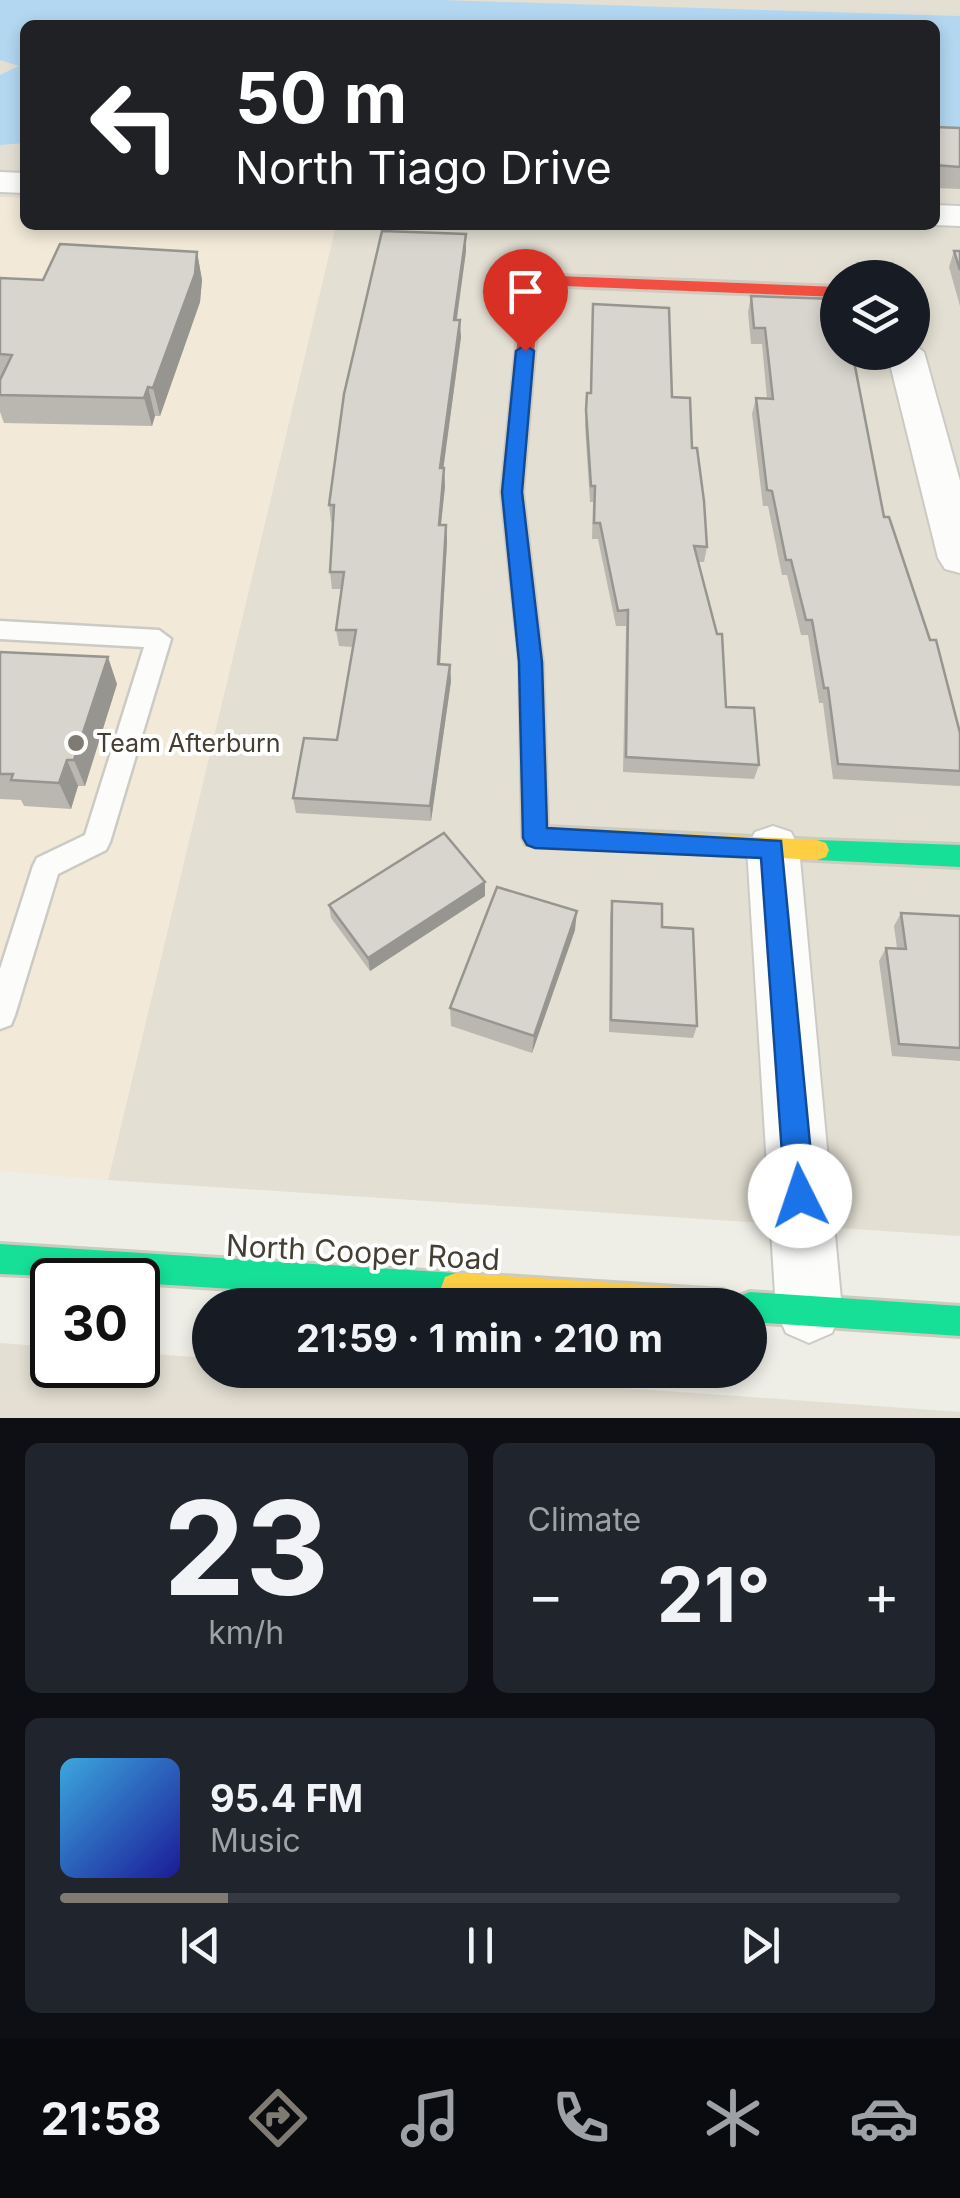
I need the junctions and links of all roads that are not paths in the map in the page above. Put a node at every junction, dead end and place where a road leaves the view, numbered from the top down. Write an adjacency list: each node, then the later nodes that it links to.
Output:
1 (820, 291): 5 (street)
2 (910, 370): 3 (street)
3 (960, 558)
4 (0, 630): 7 (lane)
5 (773, 848): 6 (street); 11 (street)
6 (960, 856)
7 (0, 1015)
8 (0, 1259): 9 (street, North Cooper Road)
9 (456, 1288)
10 (767, 1308): 11 (street)
11 (809, 1310): 12 (street)
12 (960, 1320)

